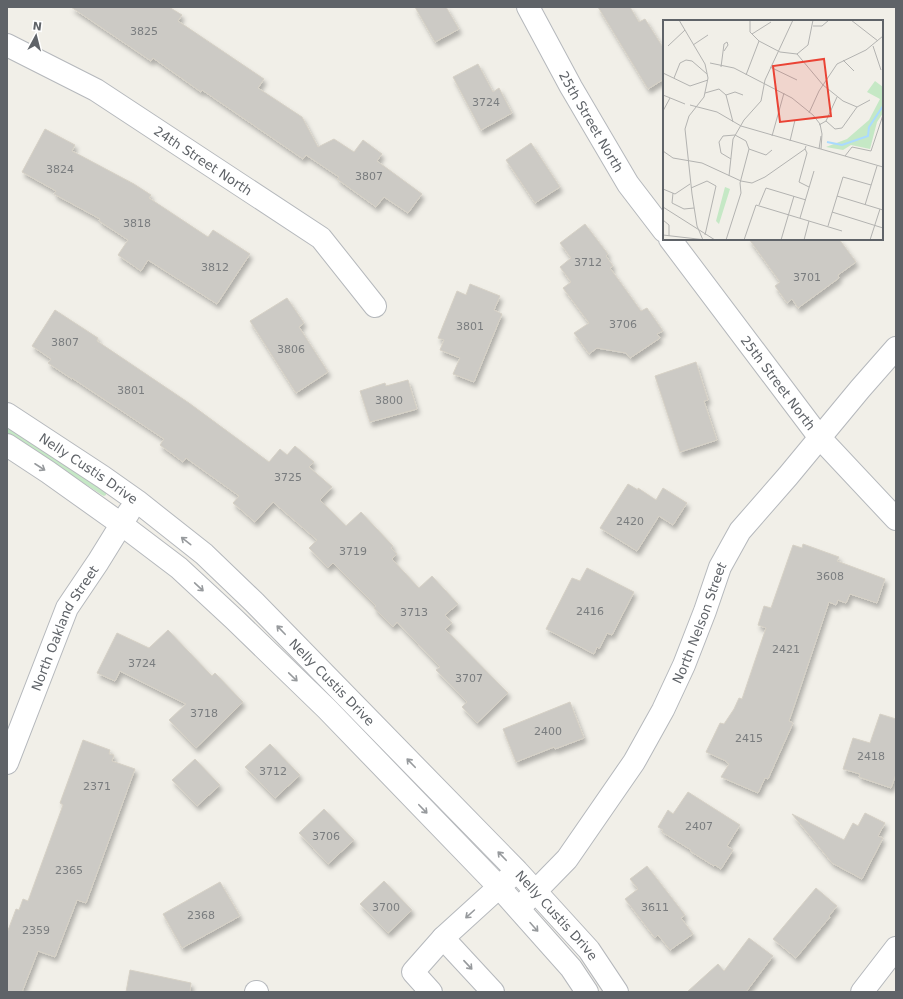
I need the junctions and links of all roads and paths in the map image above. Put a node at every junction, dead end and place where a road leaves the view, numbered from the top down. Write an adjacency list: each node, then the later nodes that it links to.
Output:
1 (528, 7): 3 (street, 25th Street North)
2 (7, 45): 5 (street, 24th Street North)
3 (663, 231)
4 (671, 240): 8 (street, 25th Street North)
5 (375, 306)
6 (896, 348): 8 (street, North Nelson Street)
7 (7, 414): 10 (street, Nelly Custis Drive)
8 (820, 438): 11 (street, 25th Street North); 16 (street, North Nelson Street)
9 (7, 445): 12 (street, Nelly Custis Drive, one-way to 12)
10 (137, 501): 12 (street, North Oakland Street); 14 (street, Nelly Custis Drive, one-way to 10)
11 (896, 520)
12 (122, 524): 13 (street, North Oakland Street); 15 (street, Nelly Custis Drive, one-way to 15)
13 (7, 763)
14 (517, 871): 15 (street); 16 (street, Nelly Custis Drive)
15 (498, 887): 17 (street, Nelly Custis Drive); 18 (street, one-way to 18)
16 (536, 891): 17 (street, North Nelson Street); 23 (street, Nelly Custis Drive)
17 (519, 909): 22 (street, Nelly Custis Drive, one-way to 22)
18 (443, 938): 20 (street); 21 (street, one-way to 21)
19 (896, 948): 24 (street)
20 (431, 992)
21 (493, 992)
22 (587, 992)
23 (617, 992)
24 (862, 992)

